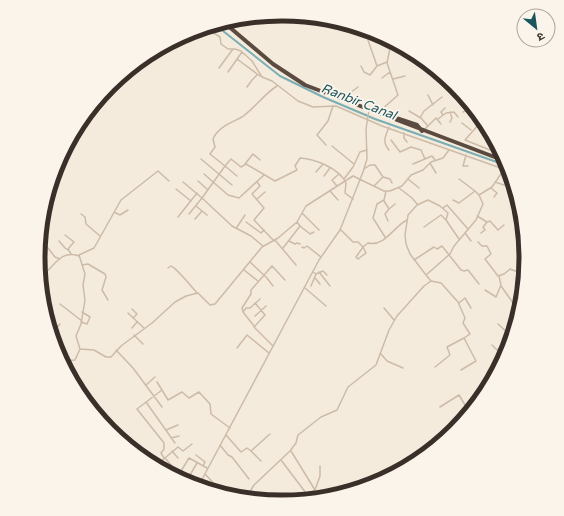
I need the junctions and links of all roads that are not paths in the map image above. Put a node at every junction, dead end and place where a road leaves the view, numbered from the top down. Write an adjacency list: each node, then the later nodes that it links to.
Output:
1 (230, 27): 25 (highway)
2 (212, 32): 5 (street)
3 (368, 40): 11 (street)
4 (380, 42): 6 (street)
5 (233, 49): 7 (street); 12 (street)
6 (390, 49): 9 (street)
7 (242, 52): 8 (street); 17 (street)
8 (237, 59): 13 (street); 15 (street)
9 (387, 62): 11 (street); 14 (street)
10 (361, 66): 11 (street)
11 (377, 66)
12 (218, 68)
13 (228, 72)
14 (390, 72): 18 (street); 19 (street)
15 (257, 75): 17 (street); 21 (street)
16 (405, 76): 19 (street)
17 (262, 77): 20 (street)
18 (382, 78)
19 (393, 79): 31 (street)
20 (278, 86): 27 (street); 69 (street)
21 (247, 87)
22 (358, 87): 25 (street)
23 (428, 95): 26 (street)
24 (442, 97): 26 (street)
25 (347, 102): 31 (highway); 34 (highway)
26 (433, 105): 37 (street)
27 (333, 106): 34 (street); 50 (street)
28 (445, 108): 35 (street)
29 (467, 110): 33 (street)
30 (409, 111): 37 (street)
31 (379, 112): 46 (highway)
32 (450, 112): 35 (street); 36 (street); 39 (street)
33 (463, 112)
34 (368, 115): 44 (street); 46 (highway); 53 (street)
35 (443, 115): 38 (street)
36 (458, 117)
37 (420, 118): 42 (street)
38 (438, 119): 41 (street); 42 (street)
39 (450, 122)
40 (462, 123): 45 (street)
41 (440, 124)
42 (427, 125): 46 (street)
43 (478, 125): 45 (street)
44 (389, 128): 47 (street); 54 (street)
45 (471, 130): 56 (street)
46 (423, 131): 59 (highway)
47 (404, 133): 49 (street); 55 (street)
48 (391, 140): 61 (street)
49 (407, 142)
50 (326, 145)
51 (332, 146): 67 (street)
52 (491, 147): 56 (street)
53 (367, 150): 67 (street); 73 (street)
54 (389, 150)
55 (449, 150): 58 (street); 63 (street)
56 (490, 150): 57 (street)
57 (494, 152)
58 (466, 156): 70 (street); 71 (street)
59 (497, 158)
60 (201, 159): 78 (street)
61 (425, 159): 63 (street); 68 (street)
62 (260, 160): 65 (street)
63 (435, 160): 64 (street)
64 (430, 163): 75 (street); 85 (street)
65 (245, 164): 69 (street); 79 (street)
66 (323, 164): 72 (street); 74 (street); 79 (street)
67 (354, 164): 84 (street)
68 (413, 164)
69 (225, 166): 78 (street); 81 (street)
70 (468, 166)
71 (501, 167)
72 (330, 168): 80 (street); 82 (street)
73 (364, 169): 83 (street); 87 (street)
74 (316, 172)
75 (436, 173)
76 (503, 173): 94 (street)
77 (204, 174): 91 (street)
78 (219, 174): 91 (street); 96 (street)
79 (264, 174): 92 (street)
80 (339, 174): 84 (street); 99 (street)
81 (237, 176)
82 (324, 176)
83 (383, 177): 95 (street); 97 (street)
84 (344, 179): 93 (street)
85 (408, 179): 100 (street); 101 (street)
86 (459, 179): 107 (street)
87 (360, 180): 93 (street); 97 (street); 114 (street)
88 (169, 181): 126 (street)
89 (198, 181): 104 (street)
90 (183, 182): 109 (street)
91 (214, 182): 92 (street); 104 (street)
92 (257, 182): 113 (street)
93 (346, 182): 99 (street); 114 (street)
94 (495, 182): 98 (street); 102 (street)
95 (392, 183)
96 (232, 185)
97 (374, 186): 106 (street)
98 (507, 186)
99 (337, 187): 105 (street)
100 (399, 188): 106 (street); 120 (street)
101 (419, 188)
102 (490, 188): 110 (street); 111 (street)
103 (176, 189): 117 (street)
104 (208, 190): 112 (street)
105 (330, 190): 115 (street); 127 (street)
106 (386, 191): 118 (street)
107 (475, 191): 110 (street); 116 (street)
108 (265, 192): 113 (street)
109 (197, 193): 112 (street); 117 (street)
110 (480, 195): 132 (street)
111 (494, 197)
112 (202, 198): 121 (street); 143 (street)
113 (257, 199): 147 (street)
114 (353, 199): 145 (street)
115 (338, 200)
116 (453, 200)
117 (190, 201): 133 (street)
118 (384, 201): 123 (street); 154 (street)
119 (395, 204): 123 (street)
120 (418, 205): 122 (street); 135 (street)
121 (196, 206): 125 (street); 129 (street)
122 (443, 208): 136 (street); 146 (street)
123 (389, 209): 137 (street)
124 (128, 210): 126 (street)
125 (202, 211): 130 (street); 134 (street)
126 (114, 212): 153 (street)
127 (302, 213): 139 (street); 148 (street)
128 (81, 214): 153 (street)
129 (189, 214)
130 (207, 215)
131 (245, 215): 143 (street)
132 (477, 216): 140 (street); 146 (street)
133 (178, 217)
134 (194, 219)
135 (407, 220): 154 (street); 173 (street)
136 (446, 220): 144 (street); 155 (street)
137 (388, 221)
138 (246, 222): 147 (street)
139 (297, 222): 142 (street); 156 (street)
140 (487, 222): 141 (street); 151 (street)
141 (504, 225)
142 (300, 226): 149 (street); 158 (street)
143 (237, 227): 162 (street)
144 (424, 227)
145 (340, 229): 164 (street); 171 (street)
146 (468, 229): 150 (street)
147 (264, 230): 156 (street)
148 (319, 230)
149 (314, 232)
150 (465, 233): 155 (street); 159 (street)
151 (481, 233)
152 (65, 235): 167 (street)
153 (100, 236): 170 (street)
154 (385, 237): 164 (street)
155 (459, 239): 169 (street)
156 (274, 240): 162 (street); 166 (street)
157 (58, 241): 167 (street)
158 (289, 241): 161 (street); 166 (street)
159 (471, 241)
160 (478, 242): 187 (street)
161 (300, 244)
162 (263, 246): 174 (street)
163 (302, 247): 171 (street)
164 (363, 247): 164 (street)
165 (48, 248): 172 (street)
166 (283, 248): 176 (street)
167 (68, 250): 168 (street)
168 (71, 254): 170 (street); 172 (street)
169 (450, 254): 173 (street); 185 (street); 193 (street)
170 (78, 256): 175 (street)
171 (321, 257): 180 (street)
172 (60, 258): 179 (street)
173 (414, 260): 185 (street)
174 (250, 262): 178 (street); 184 (street)
175 (82, 265): 202 (street); 213 (street)
176 (296, 265)
177 (168, 268): 200 (street)
178 (244, 270): 190 (street); 200 (street)
179 (46, 272)
180 (313, 272): 183 (street); 198 (street)
181 (319, 272): 183 (street); 186 (street); 196 (street)
182 (518, 272): 187 (street)
183 (316, 274): 188 (street)
184 (263, 275): 189 (street); 190 (street); 194 (street)
185 (426, 275): 191 (street)
186 (326, 276)
187 (499, 276): 197 (street)
188 (314, 278): 192 (street); 195 (street)
189 (285, 280)
190 (258, 281): 214 (street)
191 (431, 281): 204 (street); 218 (street)
192 (320, 284)
193 (479, 284)
194 (273, 286)
195 (311, 286)
196 (330, 286)
197 (501, 286): 199 (street); 206 (street)
198 (305, 288): 208 (street); 232 (street)
199 (484, 290)
200 (197, 293): 226 (street)
201 (260, 299): 203 (street)
202 (108, 300)
203 (255, 303): 212 (street); 214 (street)
204 (459, 303): 210 (street); 229 (street)
205 (60, 304): 219 (street)
206 (514, 304)
207 (266, 306): 212 (street)
208 (326, 306)
209 (384, 308): 218 (street)
210 (471, 308)
211 (132, 309): 217 (street)
212 (261, 310): 216 (street); 223 (street)
213 (82, 312): 219 (street); 219 (street)
214 (243, 312): 223 (street)
215 (128, 313): 217 (street)
216 (254, 316)
217 (133, 318): 220 (street)
218 (394, 320): 238 (street)
219 (82, 321): 235 (street)
220 (137, 322): 225 (street); 226 (street)
221 (60, 324): 224 (street)
222 (498, 324): 227 (street)
223 (254, 326): 232 (street)
224 (57, 328)
225 (132, 328)
226 (144, 328): 228 (street)
227 (506, 332)
228 (134, 335): 230 (street); 236 (street)
229 (464, 338): 240 (street); 242 (street)
230 (143, 344)
231 (492, 345): 233 (street)
232 (273, 346): 237 (street)
233 (502, 347)
234 (237, 348): 237 (street)
235 (80, 349): 236 (street); 239 (street)
236 (116, 350): 245 (street)
237 (269, 353): 253 (street)
238 (381, 354): 241 (street); 262 (street)
239 (68, 361)
240 (435, 367)
241 (403, 368)
242 (461, 370)
243 (155, 377): 245 (street)
244 (157, 382): 246 (street)
245 (146, 384): 247 (street)
246 (162, 390): 247 (street); 253 (street)
247 (154, 396): 248 (street); 249 (street)
248 (146, 402): 254 (street); 266 (street)
249 (162, 407)
250 (466, 407): 251 (street)
251 (440, 408)
252 (178, 425): 254 (street)
253 (230, 428): 256 (street)
254 (166, 430): 258 (street)
255 (270, 434): 264 (street)
256 (226, 435): 261 (street); 264 (street)
257 (179, 436): 258 (street)
258 (171, 438): 259 (street)
259 (175, 443)
260 (192, 444): 263 (street)
261 (220, 445): 275 (street); 279 (street)
262 (291, 450): 268 (street); 282 (street)
263 (172, 451): 266 (street); 267 (street)
264 (251, 452): 270 (street)
265 (196, 455): 273 (street)
266 (165, 458): 269 (street); 272 (street)
267 (178, 458)
268 (282, 460): 283 (street); 284 (street)
269 (160, 461)
270 (260, 461)
271 (197, 463): 273 (street); 276 (street); 278 (street)
272 (172, 466)
273 (203, 466): 275 (street)
274 (320, 466): 282 (street)
275 (208, 469): 277 (street)
276 (180, 472)
277 (205, 474): 280 (street); 281 (street)
278 (189, 476)
279 (249, 479)
280 (202, 481)
281 (215, 485)
282 (315, 490): 285 (street)
283 (249, 493)
284 (306, 493)
285 (310, 493)

